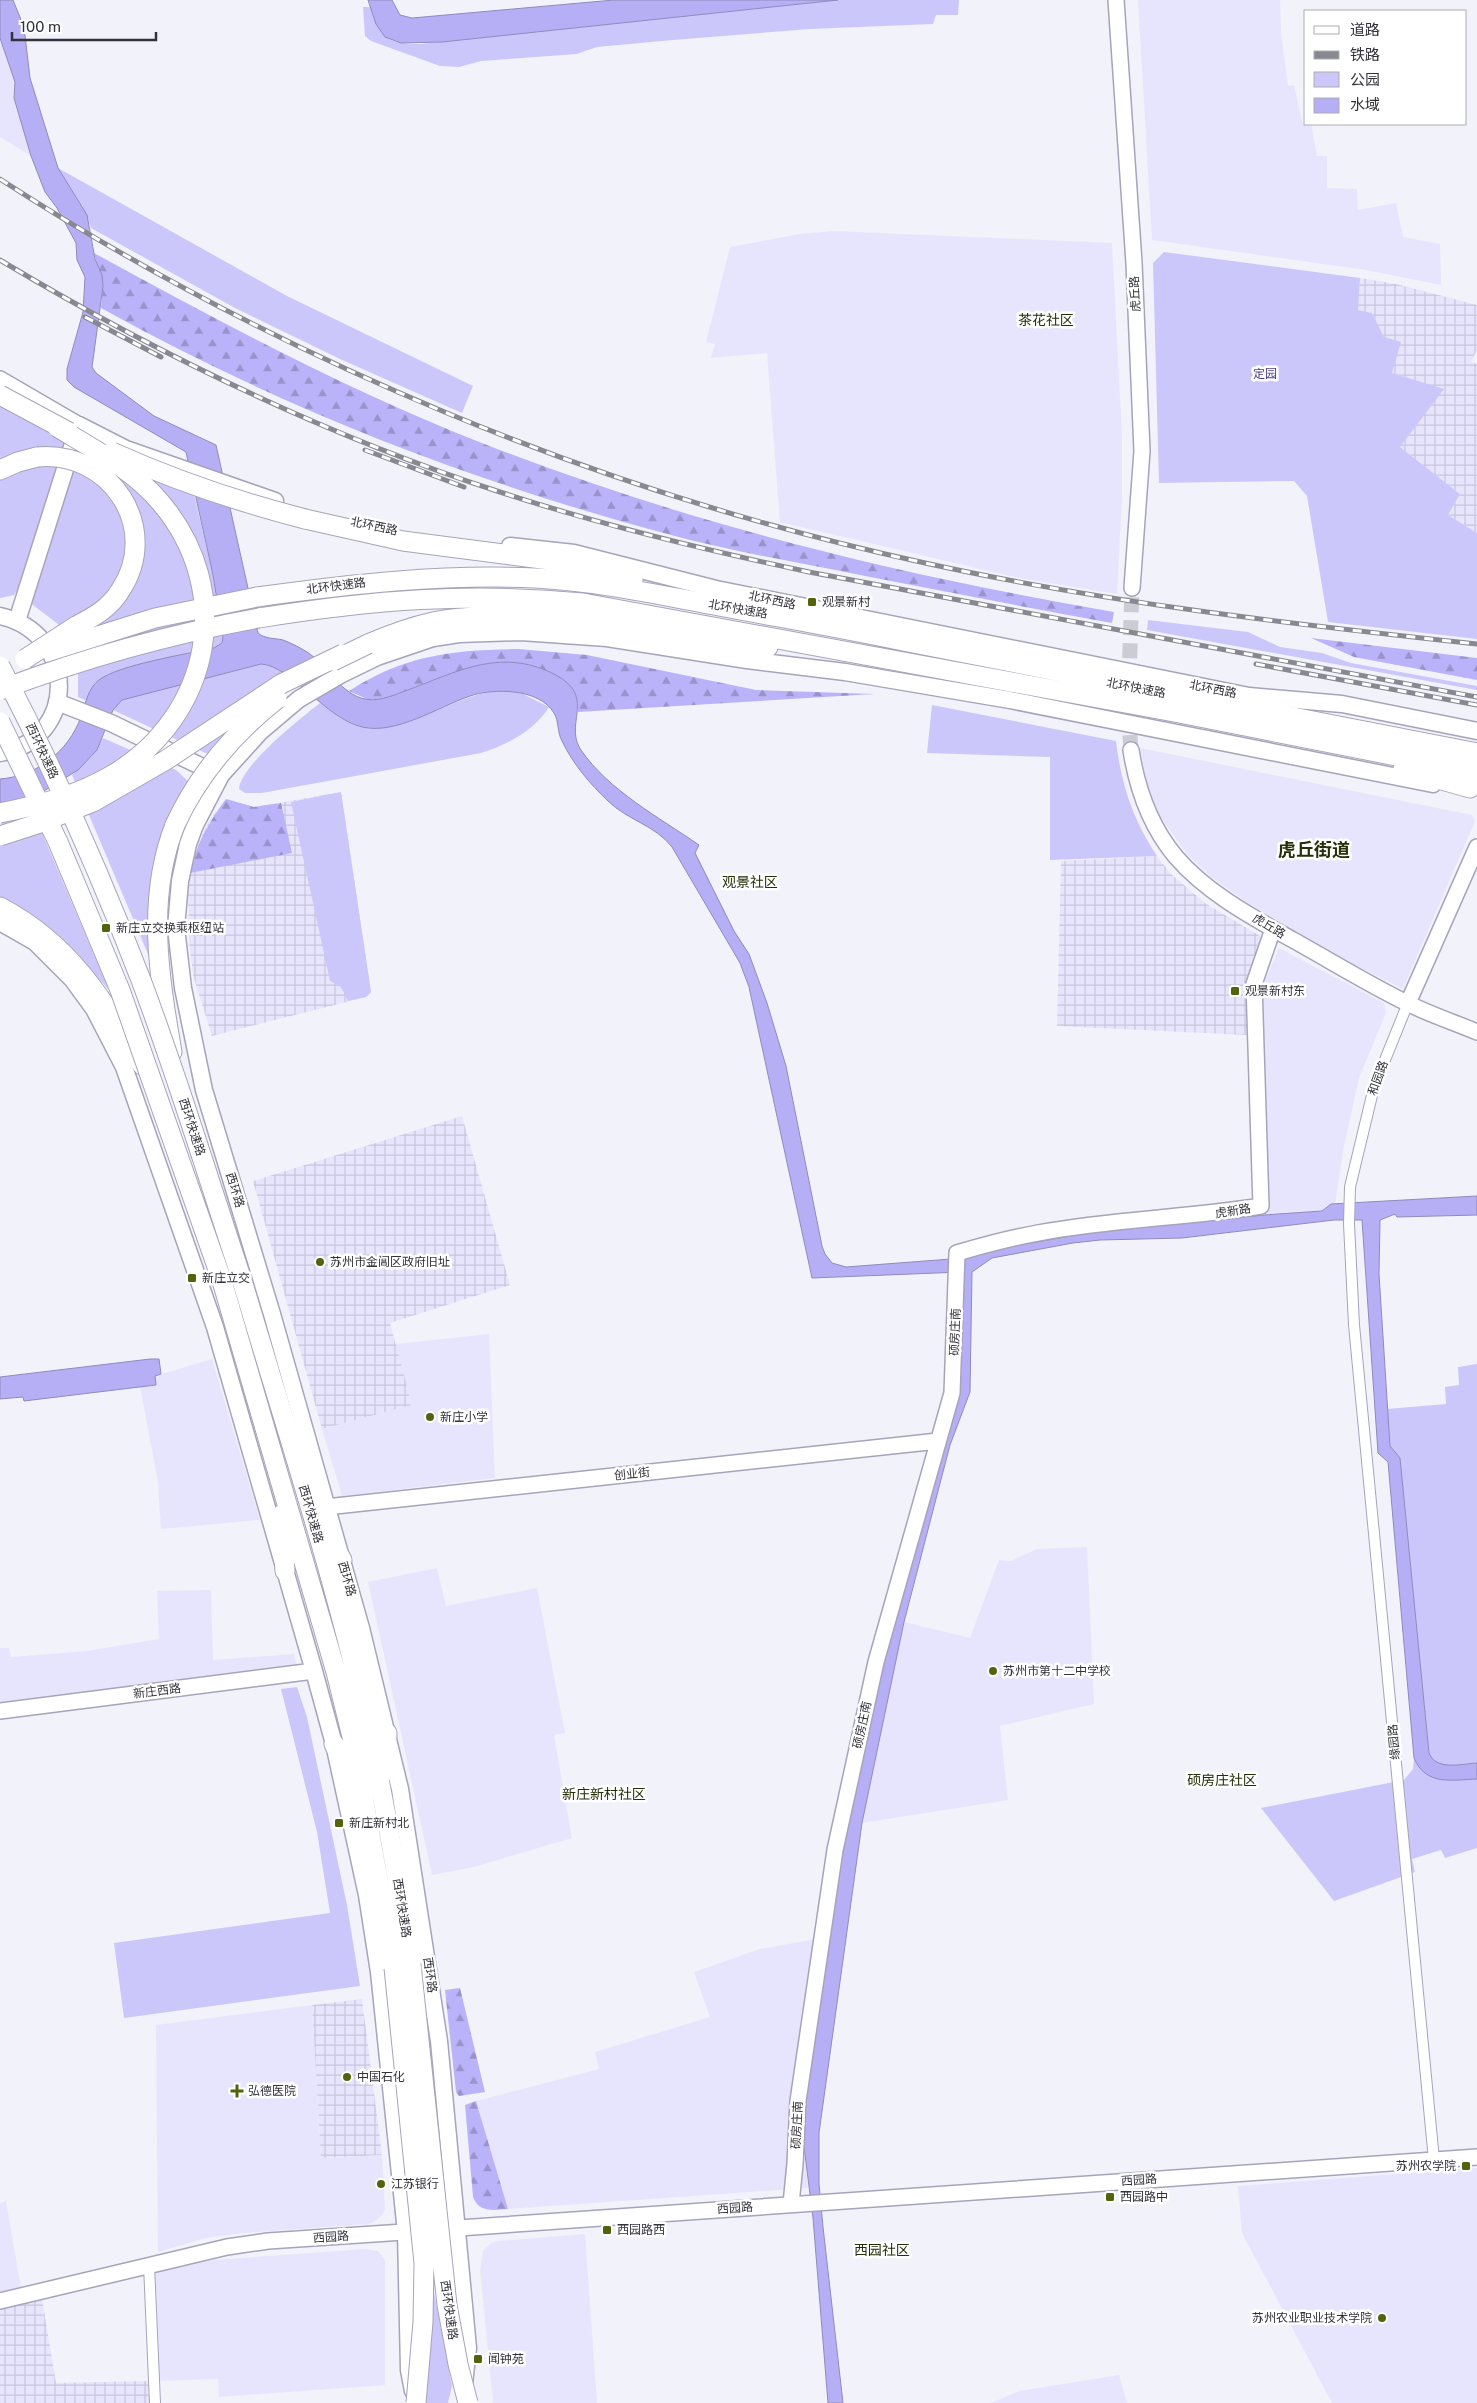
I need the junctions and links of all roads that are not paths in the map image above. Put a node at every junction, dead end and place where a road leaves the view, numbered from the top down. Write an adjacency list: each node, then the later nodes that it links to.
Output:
1 (1116, 0): 7 (street, 虎丘路)
2 (0, 379): 4 (street)
3 (0, 395): 5 (highway, bridge)
4 (79, 425): 10 (main road); 19 (main road, 北环西路)
5 (57, 427): 8 (highway, bridge); 27 (highway, bridge)
6 (0, 470): 13 (highway, bridge)
7 (1132, 588)
8 (721, 606): 13 (highway, 北环快速路, bridge); 17 (highway, 北环快速路)
9 (0, 616): 10 (main road)
10 (17, 621): 16 (main road)
11 (843, 653): 12 (highway, bridge); 15 (highway, 北环快速路, bridge); 26 (highway, 北环快速路)
12 (343, 654): 28 (highway, bridge); 36 (highway, bridge)
13 (25, 659): 14 (highway, 北环快速路)
14 (0, 668): 36 (highway, 西环快速路, bridge)
15 (0, 690)
16 (57, 702): 23 (main road); 25 (main road)
17 (1263, 713): 20 (highway); 24 (highway, 北环快速路)
18 (0, 722): 37 (highway, 西环快速路, bridge)
19 (1477, 731)
20 (1477, 740)
21 (0, 745): 35 (highway, bridge)
22 (1131, 750): 32 (street, 虎丘路)
23 (0, 753)
24 (1477, 753)
25 (220, 775): 26 (main road); 38 (main road, 西环路)
26 (1474, 783)
27 (0, 813)
28 (0, 836)
29 (1477, 846): 33 (street, 和园路)
30 (0, 907): 35 (highway)
31 (0, 922): 39 (main road)
32 (1273, 929): 33 (street, 虎丘路); 40 (street, 虎新路)
33 (1408, 1003): 34 (street, 虎丘路); 41 (street, 和园路)
34 (1477, 1032)
35 (140, 1063): 37 (highway, bridge)
36 (178, 1085): 44 (highway, 西环快速路, bridge)
37 (156, 1090): 43 (highway, 西环快速路, bridge)
38 (216, 1131): 39 (main road); 45 (main road, 西环路)
39 (154, 1152): 47 (main road)
40 (956, 1255): 42 (street, 硕房庄南)
41 (1354, 1325): 55 (street, 缘园路)
42 (938, 1441): 45 (street, 创业街); 56 (street, 硕房庄南)
43 (278, 1472): 47 (highway); 52 (highway, 西环快速路)
44 (304, 1490): 46 (highway); 52 (highway, 西环快速路)
45 (326, 1507): 46 (main road, 西环路)
46 (342, 1560): 50 (main road, 西环路)
47 (286, 1571): 48 (main road)
48 (314, 1671): 49 (street, 新庄西路); 51 (main road)
49 (0, 1711)
50 (387, 1733): 52 (highway); 57 (main road, 西环路)
51 (334, 1744): 52 (highway); 58 (main road)
52 (375, 1809): 53 (highway, 西环快速路)
53 (402, 1966): 62 (highway, 西环快速路, bridge); 64 (highway, 西环快速路, bridge)
54 (1477, 2157): 55 (street, 西园路)
55 (1434, 2160): 56 (street, 西园路)
56 (791, 2204): 57 (street, 西园路)
57 (456, 2228): 58 (street, 西园路); 63 (main road, 西环路)
58 (406, 2232): 59 (street, 西园路); 62 (main road)
59 (149, 2265): 60 (street, 西园路); 61 (street)
60 (0, 2301)
61 (154, 2403)
62 (416, 2403)
63 (459, 2403)
64 (468, 2403)

